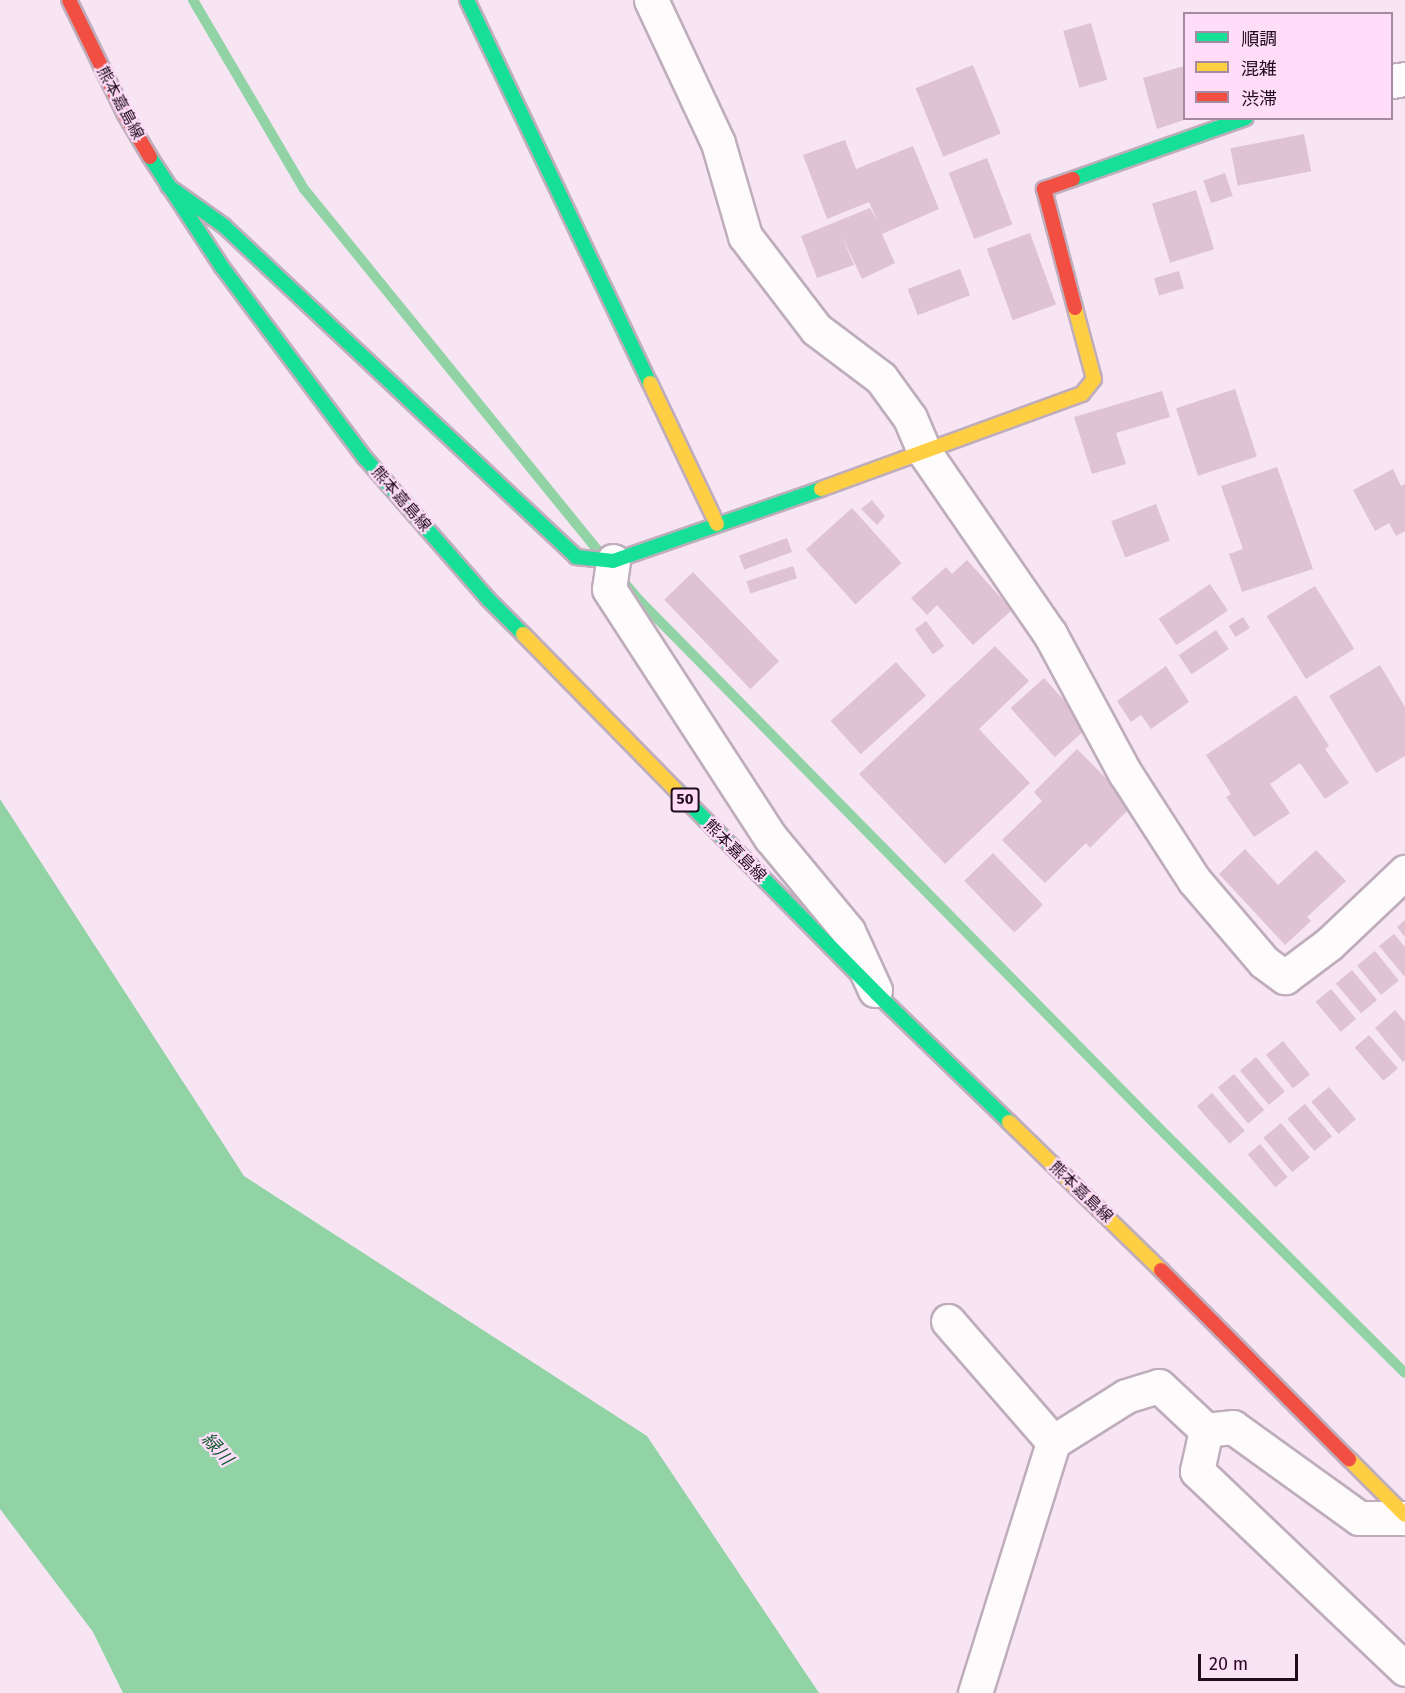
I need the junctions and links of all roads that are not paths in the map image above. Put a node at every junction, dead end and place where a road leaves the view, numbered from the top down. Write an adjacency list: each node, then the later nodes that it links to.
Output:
1 (69, 0): 5 (street, 熊本嘉島線 / 50)
2 (467, 0): 7 (street)
3 (651, 0): 6 (street)
4 (1240, 120): 6 (street)
5 (166, 185): 8 (street); 10 (street, 熊本嘉島線 / 50)
6 (926, 453): 7 (street); 9 (street)
7 (717, 524): 8 (street)
8 (613, 561): 10 (street)
9 (1403, 879)
10 (877, 994): 14 (street, 熊本嘉島線 / 50)
11 (948, 1321): 13 (street)
12 (1206, 1430): 13 (street); 14 (street); 15 (street)
13 (1053, 1442): 16 (street)
14 (1405, 1516)
15 (1405, 1669)
16 (975, 1693)

